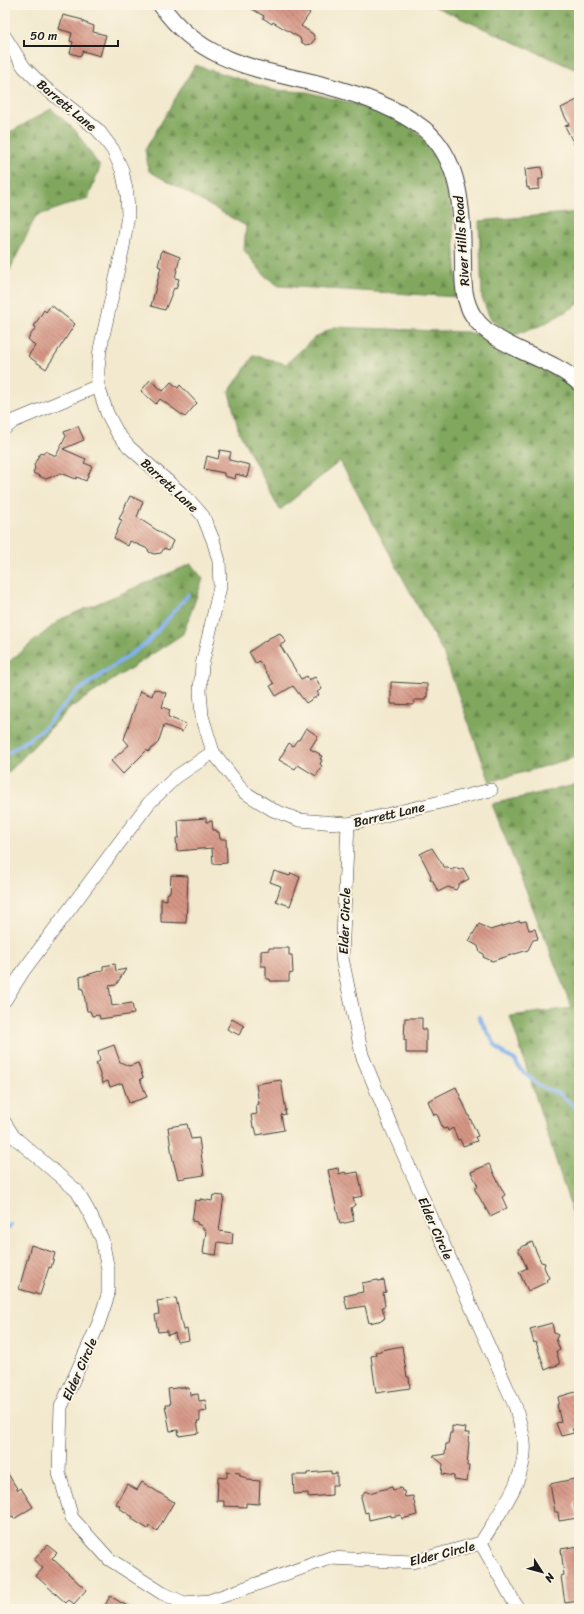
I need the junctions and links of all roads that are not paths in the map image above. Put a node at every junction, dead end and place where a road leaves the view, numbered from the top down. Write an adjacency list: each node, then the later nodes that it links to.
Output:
1 (161, 5): 3 (street, River Hills Road)
2 (5, 37): 4 (street, Barrett Lane)
3 (579, 383)
4 (98, 386): 5 (street); 6 (street, Barrett Lane)
5 (5, 428)
6 (213, 752): 8 (street, Barrett Lane); 9 (street)
7 (491, 790): 8 (street, Barrett Lane)
8 (348, 824): 11 (street, Elder Circle)
9 (5, 1000)
10 (5, 1123): 11 (street, Elder Circle)
11 (481, 1543): 12 (street)
12 (518, 1609)

